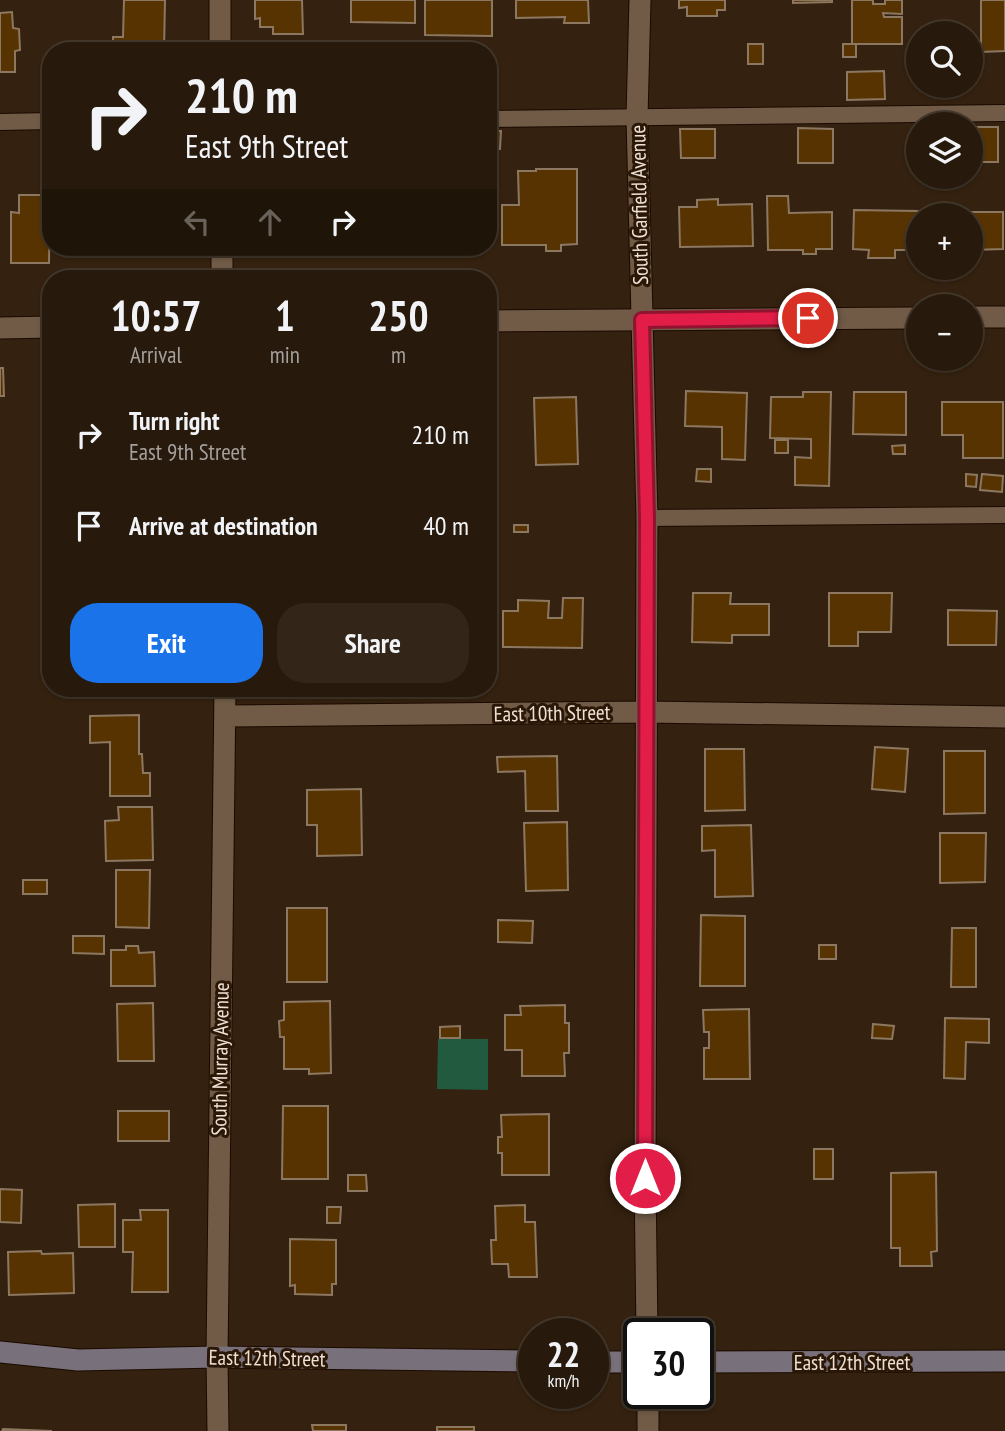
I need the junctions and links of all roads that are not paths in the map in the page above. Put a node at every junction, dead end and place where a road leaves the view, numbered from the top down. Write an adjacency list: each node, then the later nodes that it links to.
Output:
1 (220, 0): 3 (street)
2 (640, 0): 5 (street, South Garfield Avenue)
3 (220, 42)
4 (1005, 113): 5 (lane)
5 (637, 117): 6 (lane); 12 (street, South Garfield Avenue)
6 (497, 118)
7 (42, 121): 8 (lane)
8 (0, 122)
9 (983, 317): 10 (street)
10 (1005, 317)
11 (906, 318): 12 (street)
12 (642, 320): 13 (street); 17 (street, South Garfield Avenue)
13 (497, 321)
14 (42, 327): 15 (street)
15 (0, 328)
16 (1005, 515): 17 (lane)
17 (647, 518): 19 (street, South Garfield Avenue)
18 (225, 697): 20 (street, South Murray Avenue)
19 (646, 712): 20 (street, East 10th Street); 21 (street, East 10th Street); 22 (street, South Garfield Avenue)
20 (225, 716): 24 (street, South Murray Avenue)
21 (1005, 717)
22 (647, 1318)
23 (0, 1352): 24 (street, East 12th Street)
24 (217, 1356): 25 (street, East 12th Street); 29 (street, South Murray Avenue)
25 (518, 1361)
26 (1005, 1361): 27 (street, East 12th Street)
27 (714, 1362)
28 (648, 1409): 30 (street)
29 (218, 1431)
30 (648, 1431)

